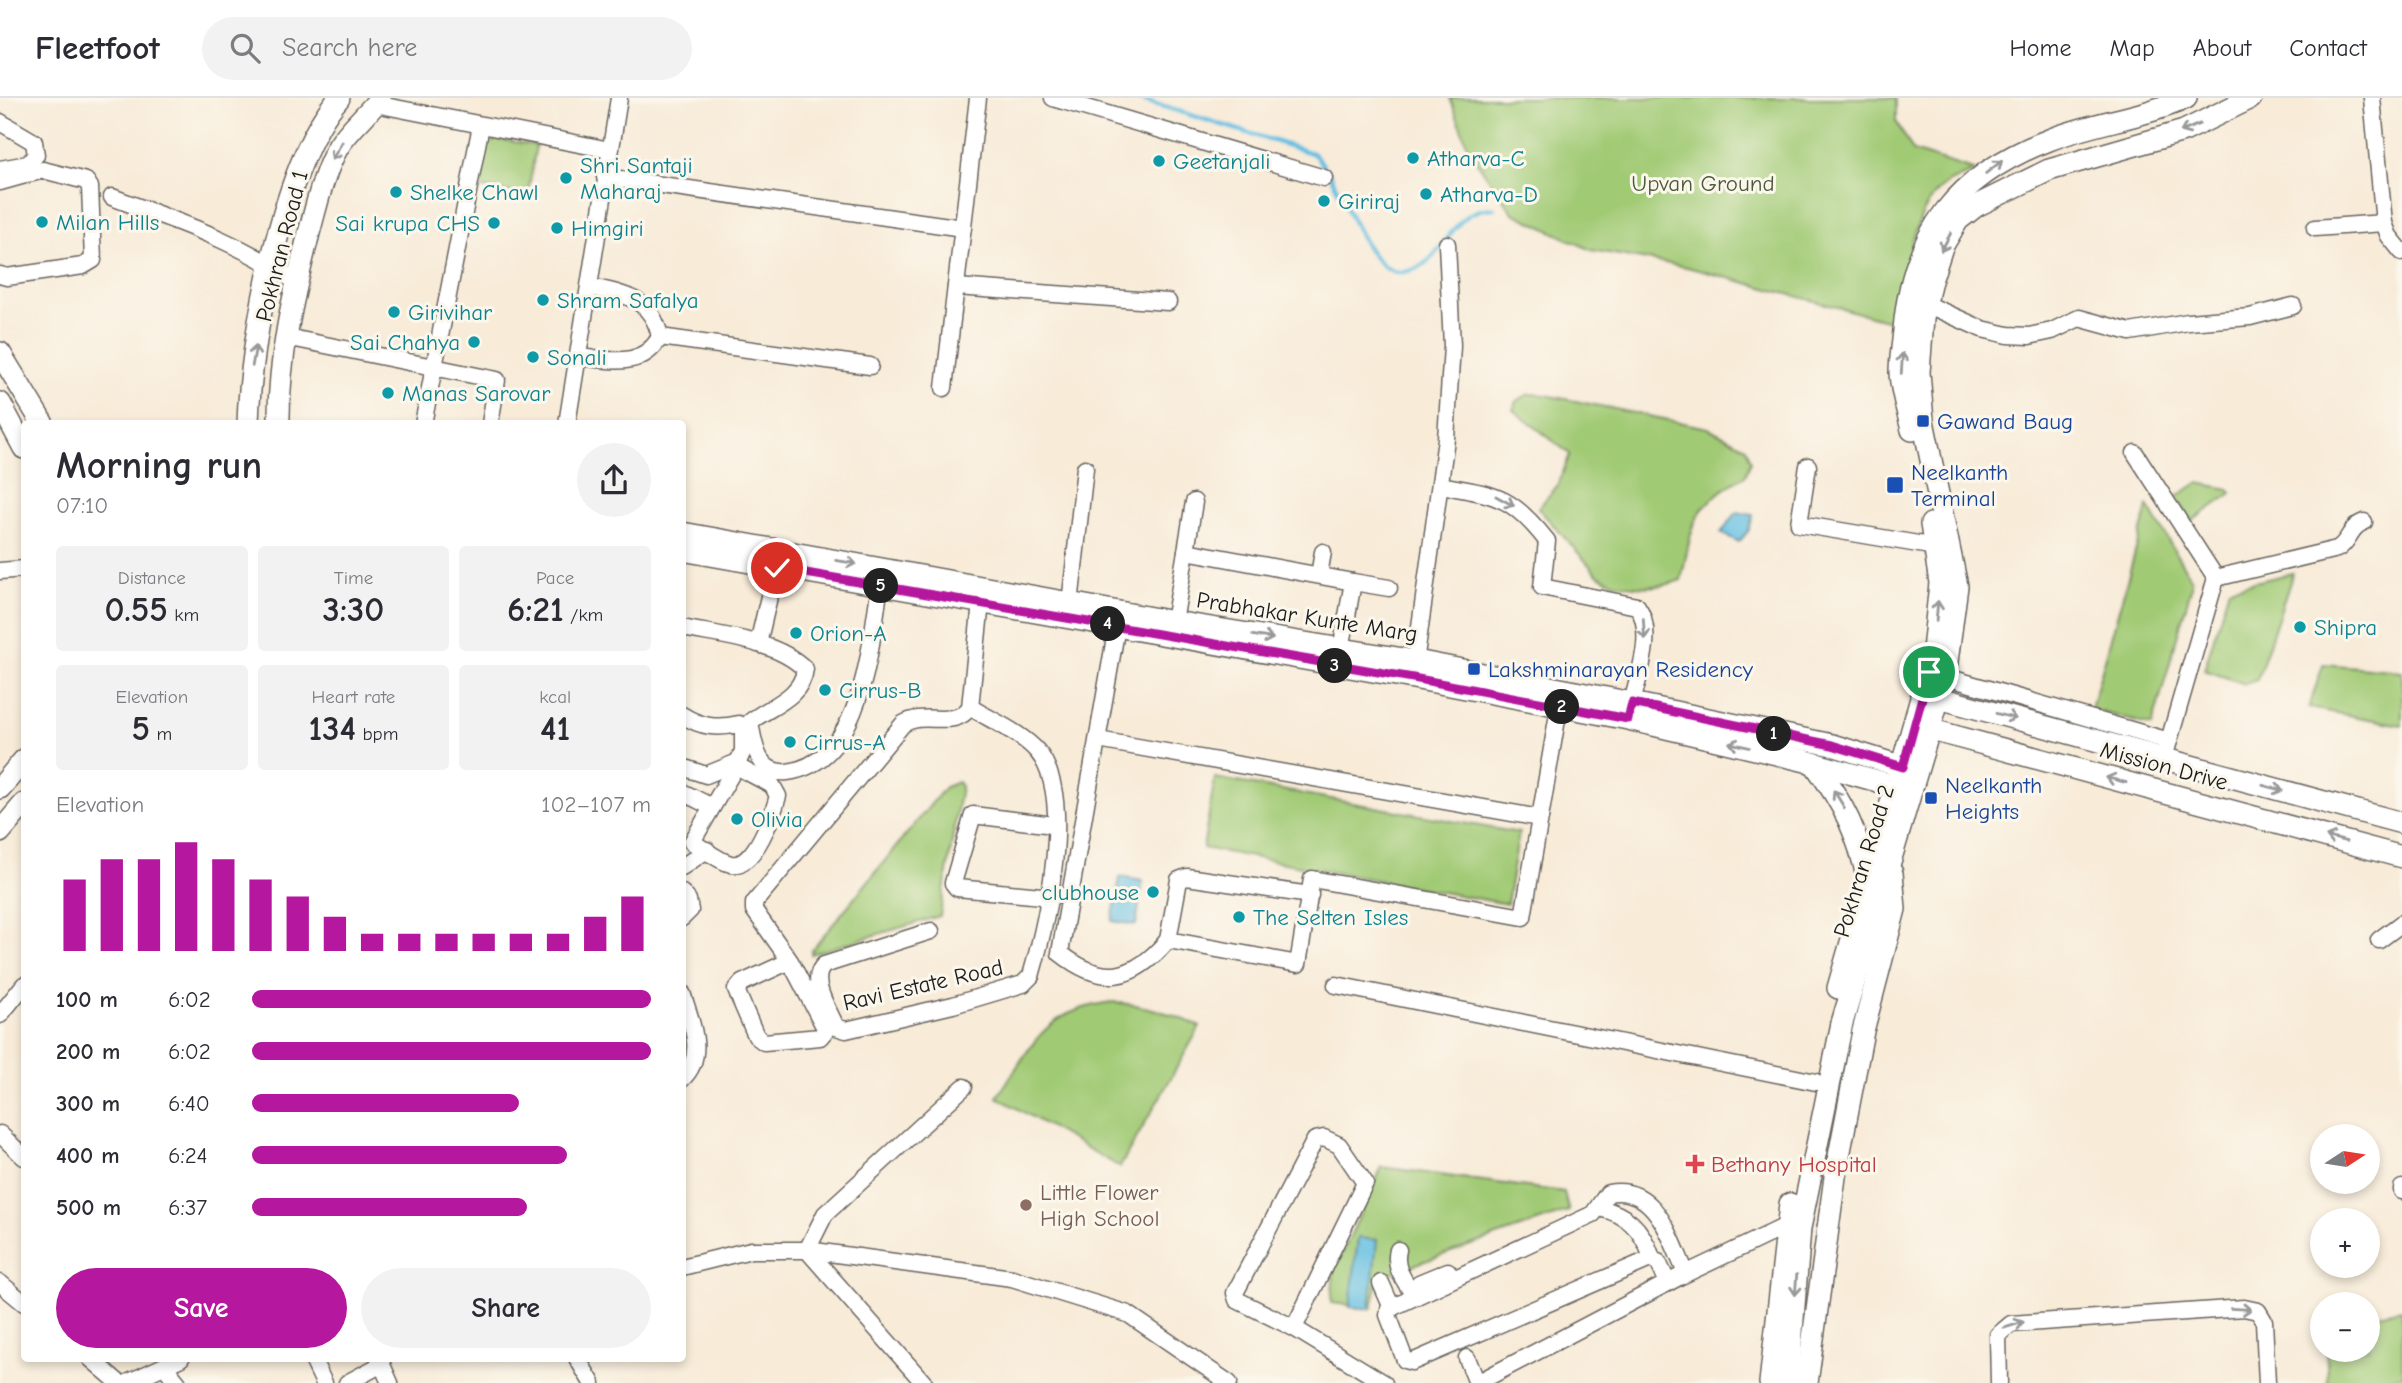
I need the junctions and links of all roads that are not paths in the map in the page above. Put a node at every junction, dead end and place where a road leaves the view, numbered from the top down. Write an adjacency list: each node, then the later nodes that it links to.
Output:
1 (339, 98): 22 (main road, Pokhran Road 1)
2 (619, 98): 11 (street)
3 (978, 98): 18 (street)
4 (1053, 98): 14 (street)
5 (2186, 98): 52 (main road, Pokhran Road 2, one-way to 5)
6 (2251, 98): 28 (main road, Pokhran Road 2, one-way to 28)
7 (2372, 98): 17 (street)
8 (378, 101): 10 (street); 24 (main road, Pokhran Road 1, one-way to 24)
9 (0, 122): 12 (street)
10 (481, 125): 11 (street); 34 (street)
11 (610, 150): 13 (street)
12 (0, 169)
13 (605, 177): 18 (street); 25 (street)
14 (1324, 178)
15 (0, 182): 23 (street)
16 (112, 197): 22 (street)
17 (2384, 223): 19 (street); 21 (street)
18 (962, 228): 26 (street)
19 (2315, 228)
20 (1447, 244): 48 (street)
21 (2402, 252)
22 (271, 264): 24 (street); 39 (main road, Pokhran Road 1, one-way to 22)
23 (0, 275)
24 (296, 282): 30 (main road, Pokhran Road 1)
25 (590, 287): 31 (street); 33 (street)
26 (956, 287): 27 (street); 36 (street)
27 (1168, 302)
28 (1926, 304): 29 (street); 72 (main road, Pokhran Road 2)
29 (2293, 306)
30 (286, 337): 34 (street); 40 (main road, Pokhran Road 1)
31 (660, 337): 33 (street); 35 (street)
32 (0, 353): 38 (main road)
33 (579, 357): 43 (street)
34 (434, 366): 41 (street); 42 (street)
35 (870, 366)
36 (944, 388)
37 (0, 404): 44 (main road)
38 (41, 420)
39 (248, 420)
40 (279, 420)
41 (424, 420)
42 (491, 420)
43 (568, 420)
44 (21, 442)
45 (2135, 453): 61 (street)
46 (1808, 467): 52 (street)
47 (1085, 468): 65 (street)
48 (1440, 485): 71 (street); 76 (street, one-way to 76)
49 (1194, 502): 54 (street)
50 (2364, 522): 61 (street)
51 (686, 534): 56 (main road, Prabhakar Kunte Marg)
52 (1936, 547): 72 (main road, Pokhran Road 2, one-way to 52)
53 (686, 550): 56 (main road, Prabhakar Kunte Marg)
54 (1186, 551): 59 (street); 66 (street)
55 (1323, 552): 59 (street)
56 (778, 559): 60 (main road, Prabhakar Kunte Marg); 69 (street)
57 (21, 569): 58 (street)
58 (0, 571)
59 (1319, 575): 62 (street)
60 (882, 577): 64 (main road, Prabhakar Kunte Marg); 69 (street)
61 (2216, 578): 80 (street)
62 (1353, 582): 63 (street); 70 (street)
63 (1389, 588)
64 (981, 594): 65 (main road, Prabhakar Kunte Marg); 67 (main road, Prabhakar Kunte Marg); 75 (street)
65 (1070, 604): 66 (main road, Prabhakar Kunte Marg)
66 (1174, 622): 70 (main road, Prabhakar Kunte Marg, one-way to 70)
67 (1117, 626): 71 (main road, Prabhakar Kunte Marg); 79 (street)
68 (686, 629): 69 (street)
69 (758, 645)
70 (1341, 650): 71 (main road, Prabhakar Kunte Marg)
71 (1414, 670): 74 (main road, Prabhakar Kunte Marg)
72 (1937, 675): 73 (main road, Pokhran Road 2); 80 (street)
73 (1931, 696): 78 (main road, Pokhran Road 2); 80 (main road, Mission Drive, one-way to 80)
74 (1561, 698): 76 (main road, Prabhakar Kunte Marg); 90 (street)
75 (970, 707): 92 (street, Ravi Estate Road); 107 (street, Ravi Estate Road)
76 (1630, 711): 82 (main road, Prabhakar Kunte Marg, one-way to 76); 84 (main road, Prabhakar Kunte Marg)
77 (686, 717): 83 (street)
78 (1922, 727): 84 (main road, Pokhran Road 2); 87 (main road, Mission Drive, one-way to 78)
79 (1098, 740): 90 (street); 105 (street)
80 (2171, 754): 87 (main road); 91 (main road, Mission Drive, one-way to 91)
81 (21, 764): 85 (main road)
82 (1815, 766): 84 (main road, Prabhakar Kunte Marg); 98 (main road, one-way to 82)
83 (686, 768)
84 (1907, 779): 96 (main road, Pokhran Road 2); 98 (main road, Pokhran Road 2)
85 (0, 788)
86 (686, 794): 88 (street)
87 (2171, 795): 95 (main road, Mission Drive, one-way to 87)
88 (712, 807): 94 (street); 94 (street)
89 (21, 808): 93 (main road)
90 (1540, 818): 99 (street)
91 (2402, 823)
92 (1054, 825): 100 (street, Ravi Estate Road); 100 (street)
93 (0, 832)
94 (707, 850): 97 (street)
95 (2402, 857)
96 (1891, 861): 118 (main road, Pokhran Road 2); 151 (main road)
97 (686, 864)
98 (1868, 883): 113 (main road, Pokhran Road 2)
99 (1310, 895): 105 (street); 105 (street)
100 (1052, 897): 104 (street, Ravi Estate Road)
101 (686, 898): 102 (street)
102 (686, 914)
103 (2402, 923): 106 (street)
104 (931, 931)
105 (1168, 940)
106 (2379, 940)
107 (790, 961): 107 (street, Ravi Estate Road)
108 (1336, 985): 113 (street)
109 (21, 989): 111 (street)
110 (686, 1006): 112 (street)
111 (0, 1014)
112 (686, 1075)
113 (1816, 1082): 118 (main road, Pokhran Road 2)
114 (964, 1087): 119 (street)
115 (0, 1134): 116 (street)
116 (21, 1154)
117 (1599, 1208): 123 (street); 126 (street); 128 (street)
118 (1793, 1227): 123 (street); 149 (main road, Pokhran Road 2); 150 (main road, Pokhran Road 2, one-way to 150)
119 (807, 1250): 122 (street); 145 (street); 146 (street)
120 (1398, 1250): 126 (street)
121 (1658, 1262): 123 (street)
122 (686, 1266)
123 (1678, 1278): 148 (street)
124 (0, 1283): 127 (street)
125 (1381, 1283): 128 (street)
126 (1417, 1290): 128 (street)
127 (21, 1300)
128 (1392, 1308)
129 (1294, 1328): 129 (street); 147 (street)
130 (1467, 1358): 148 (street)
131 (95, 1362): 138 (street)
132 (174, 1362): 137 (street)
133 (314, 1362): 141 (street)
134 (378, 1362): 142 (street)
135 (380, 1362): 143 (street)
136 (580, 1362): 144 (street)
137 (165, 1367): 139 (street); 140 (street)
138 (120, 1383)
139 (127, 1383)
140 (178, 1383)
141 (324, 1383)
142 (347, 1383)
143 (390, 1383)
144 (592, 1383)
145 (924, 1383)
146 (1230, 1383)
147 (1384, 1383)
148 (1477, 1383)
149 (1770, 1383)
150 (1788, 1383)
151 (1807, 1383)
152 (1999, 1383): 153 (street, one-way to 153)
153 (2267, 1383)

